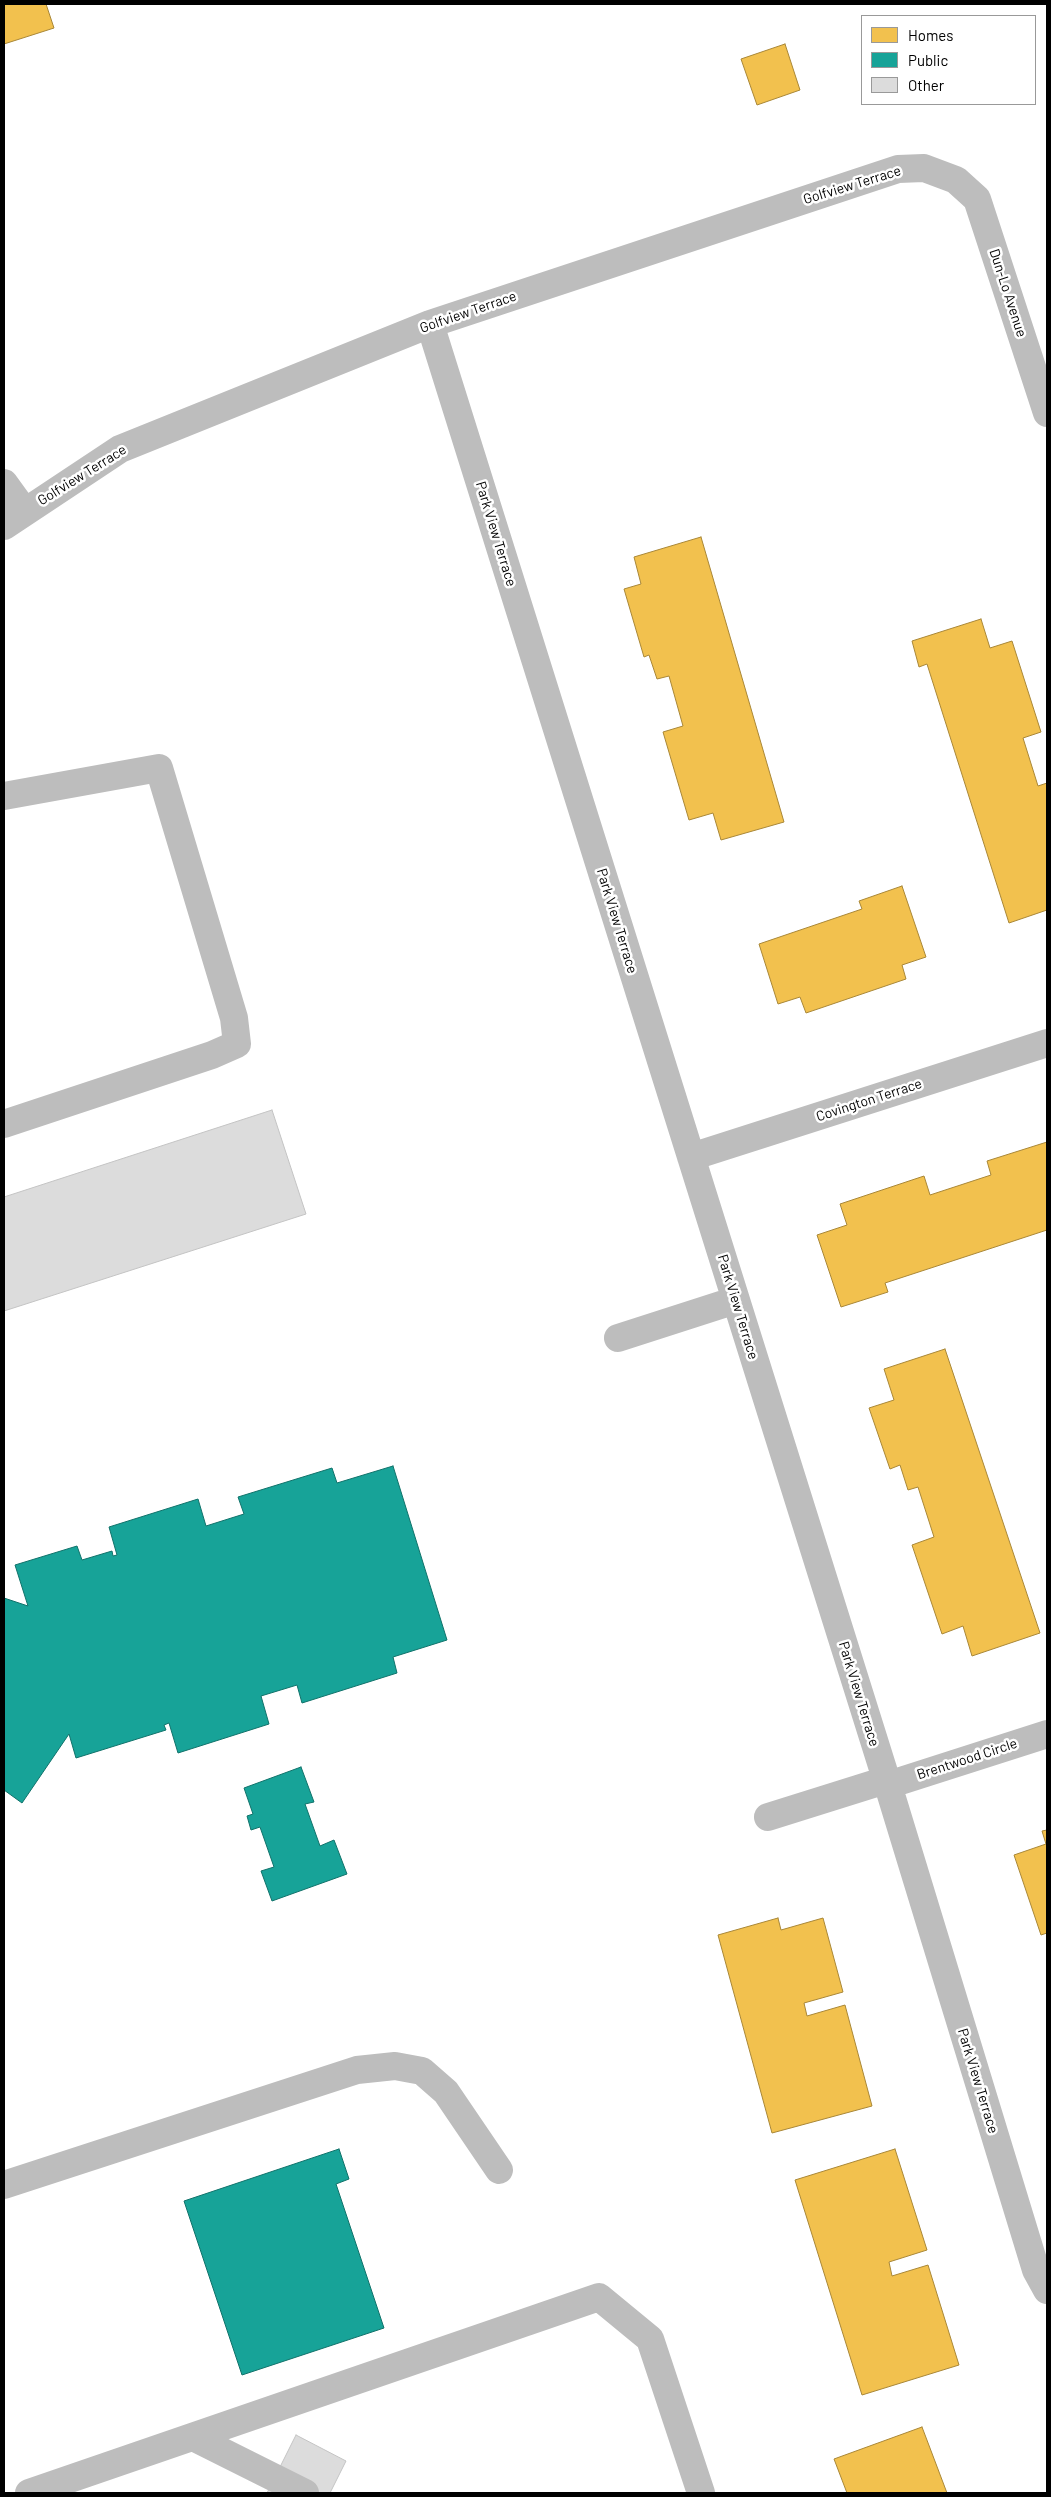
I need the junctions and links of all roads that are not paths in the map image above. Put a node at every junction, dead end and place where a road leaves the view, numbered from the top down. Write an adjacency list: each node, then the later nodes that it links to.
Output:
1 (956, 180): 2 (street, Golfview Terrace); 3 (street, Dun-Lo Avenue)
2 (430, 324): 5 (street, Golfview Terrace); 9 (street, Park View Terrace)
3 (1047, 414)
4 (4, 483): 5 (street)
5 (14, 519)
6 (4, 796): 8 (street)
7 (1047, 1043): 9 (street, Covington Terrace)
8 (4, 1124)
9 (691, 1157): 10 (street, Park View Terrace)
10 (736, 1300): 11 (street); 13 (street, Park View Terrace)
11 (618, 1338)
12 (1047, 1734): 13 (street, Brentwood Circle)
13 (887, 1782): 14 (street, Brentwood Circle); 17 (street, Park View Terrace)
14 (768, 1816)
15 (499, 2170): 16 (street)
16 (4, 2186)
17 (1047, 2290)
18 (193, 2437): 19 (street); 20 (street); 21 (street)
19 (29, 2493)
20 (305, 2493)
21 (701, 2493)

